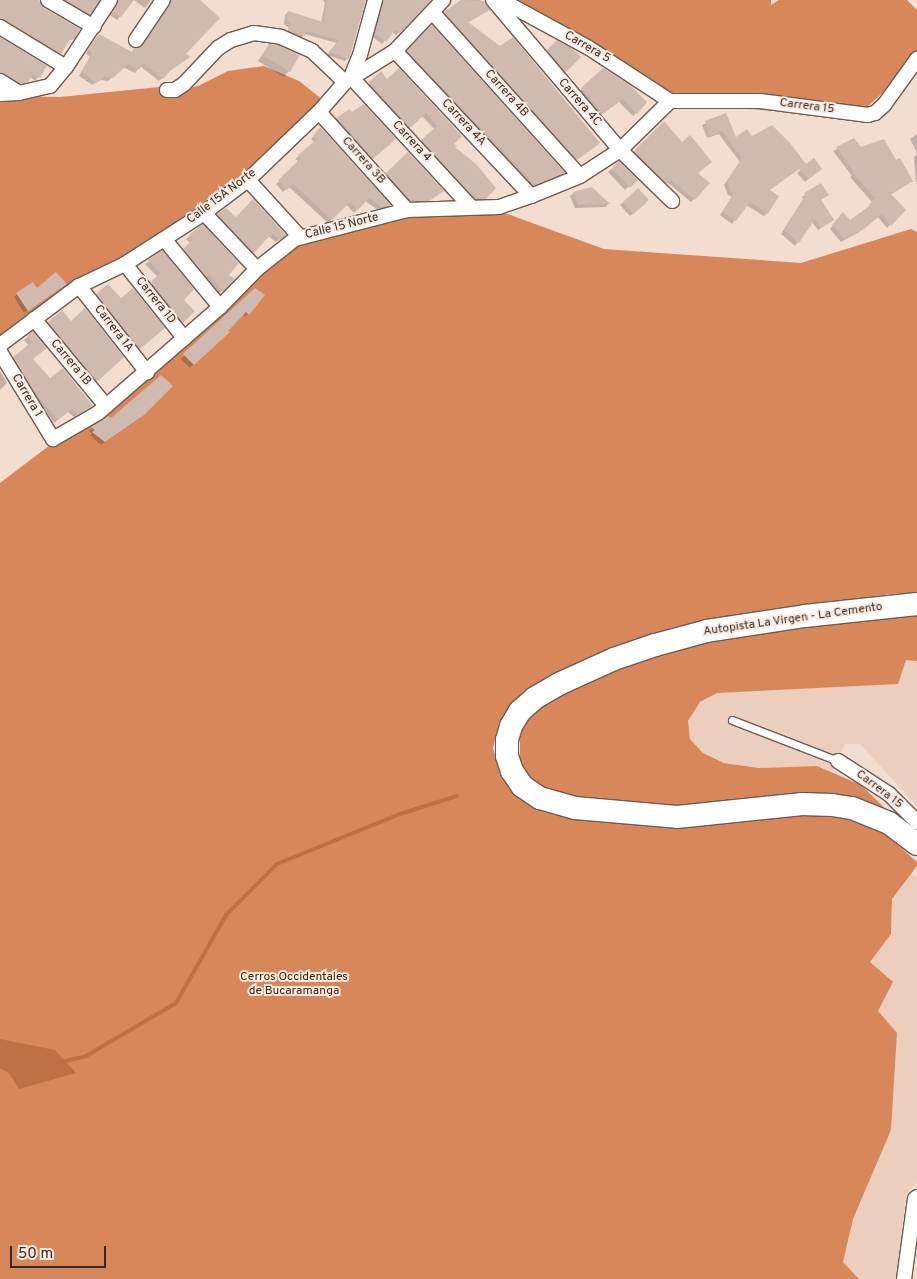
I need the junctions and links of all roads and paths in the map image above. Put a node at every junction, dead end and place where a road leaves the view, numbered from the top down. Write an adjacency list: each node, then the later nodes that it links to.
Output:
1 (48, 0): 10 (street)
2 (110, 0): 10 (street)
3 (163, 0): 11 (street)
4 (375, 0): 15 (street)
5 (443, 0): 8 (street, Calle 15A Norte)
6 (493, 0): 22 (street, Carrera 4C)
7 (500, 0): 20 (street, Carrera 5)
8 (433, 13): 12 (street, Calle 15A Norte); 23 (street, Carrera 4B)
9 (0, 27): 14 (street)
10 (94, 27): 14 (street)
11 (136, 40)
12 (396, 51): 15 (street, Calle 15A Norte); 25 (street, Carrera 4A)
13 (917, 59): 20 (street, Carrera 15)
14 (66, 67): 18 (street)
15 (348, 79): 17 (street, Carrera 4); 21 (street, Calle 15A Norte); 27 (street, Carrera 4)
16 (0, 81): 18 (street)
17 (167, 90)
18 (18, 93): 19 (street)
19 (0, 94)
20 (670, 101): 22 (street, Calle 15 Norte)
21 (319, 112): 24 (street, Calle 15A Norte); 28 (street, Carrera 3B)
22 (620, 150): 23 (street, Calle 15 Norte); 26 (street, Carrera 4C)
23 (580, 176): 25 (street, Calle 15 Norte)
24 (248, 180): 29 (street, Calle 15A Norte); 30 (street)
25 (531, 196): 27 (street, Calle 15 Norte)
26 (672, 201)
27 (471, 207): 28 (street, Calle 15 Norte)
28 (407, 210): 30 (street, Calle 15 Norte)
29 (204, 213): 31 (street, Calle 15A Norte); 33 (street)
30 (300, 237): 33 (street, Calle 15 Norte)
31 (164, 239): 32 (street, Calle 15A Norte); 35 (street)
32 (125, 264): 34 (street, Calle 15A Norte); 37 (street, Carrera 1D)
33 (257, 269): 35 (street, Calle 15 Norte)
34 (79, 286): 36 (street, Calle 15A Norte); 40 (street, Carrera 1A)
35 (220, 307): 37 (street, Calle 15 Norte)
36 (34, 319): 38 (street, Calle 15A Norte); 41 (street, Carrera 1B)
37 (184, 338): 40 (street, Calle 15 Norte)
38 (0, 345)
39 (0, 352): 42 (street, Carrera 1)
40 (147, 372): 41 (street, Calle 15 Norte)
41 (106, 406): 42 (street, Calle 15 Norte)
42 (52, 439)
43 (917, 604): 47 (main road, Autopista La Virgen - La Cemento)
44 (732, 720): 45 (lane)
45 (838, 761): 46 (street, Carrera 15)
46 (917, 822)
47 (917, 844)
48 (916, 1198): 49 (street)
49 (909, 1278)

